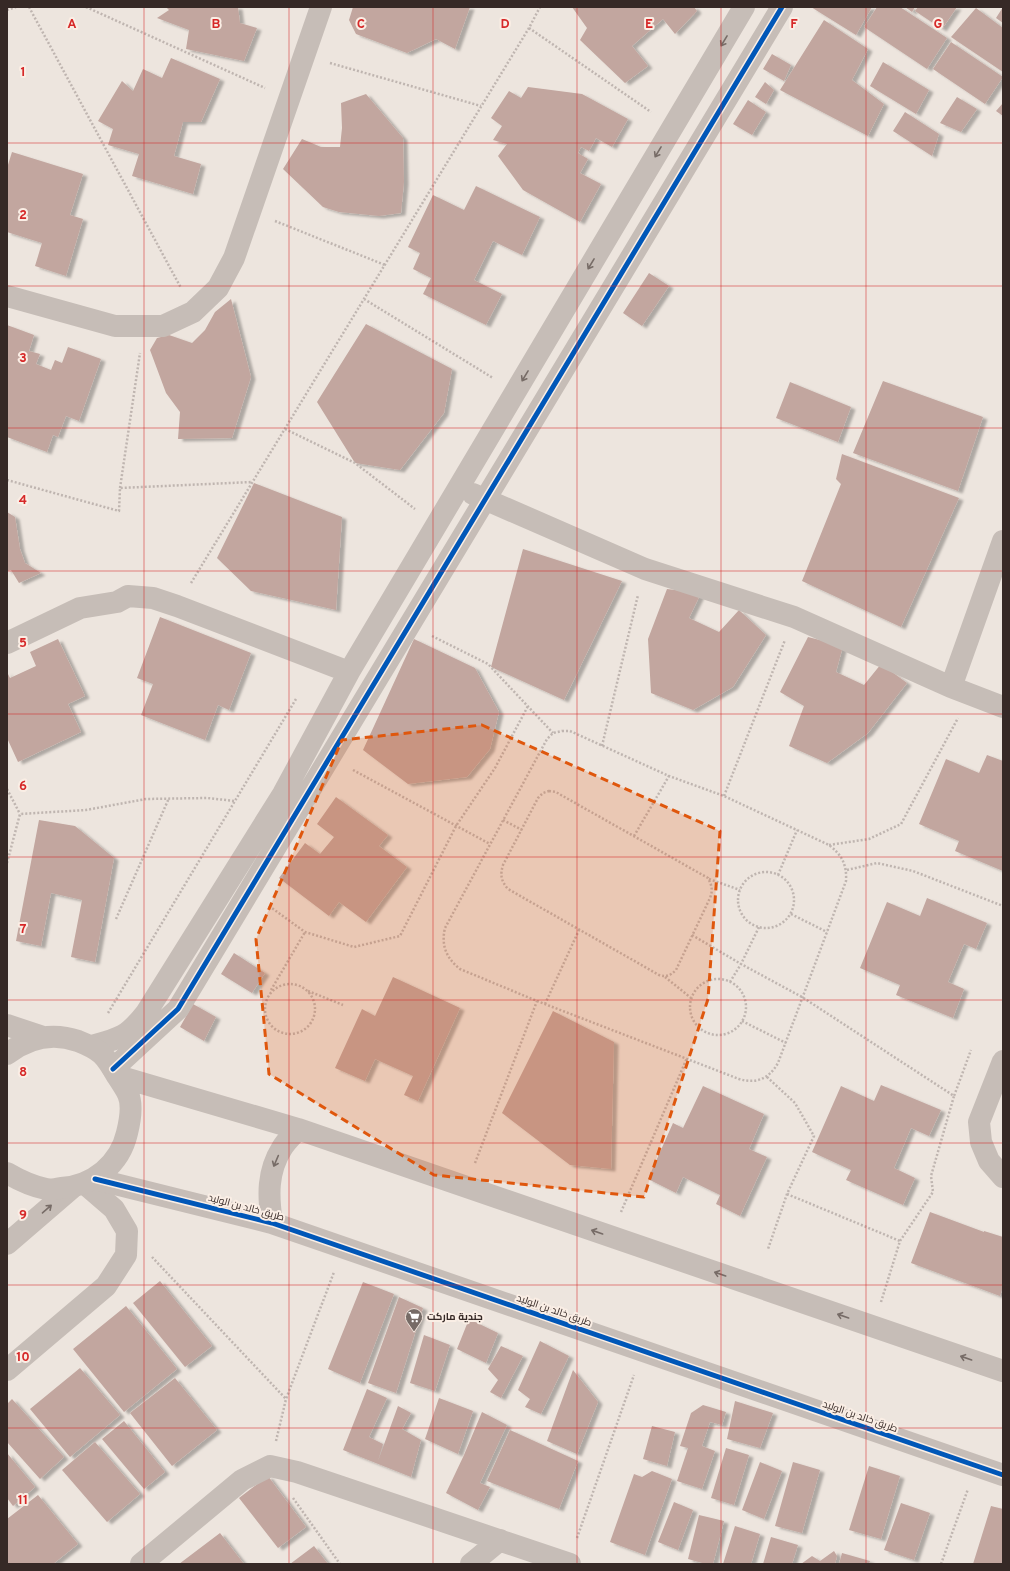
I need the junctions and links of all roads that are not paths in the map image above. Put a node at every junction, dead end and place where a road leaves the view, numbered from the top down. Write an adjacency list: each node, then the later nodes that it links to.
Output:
1 (321, 7): 4 (street)
2 (744, 7): 5 (street, one-way to 5)
3 (782, 7): 6 (street)
4 (7, 296)
5 (458, 488): 6 (street); 9 (street)
6 (486, 499): 10 (street); 17 (street)
7 (1003, 541): 10 (street)
8 (7, 643): 9 (street)
9 (349, 672): 14 (street)
10 (960, 691): 11 (street)
11 (1003, 707)
12 (7, 1025): 13 (street)
13 (43, 1037): 14 (street); 15 (street)
14 (92, 1046): 17 (street)
15 (7, 1054)
16 (1003, 1061): 20 (street)
17 (116, 1072): 18 (street); 21 (street)
18 (298, 1129): 22 (street, one-way to 22); 25 (street, one-way to 18)
19 (7, 1173): 21 (street, طريق خالد بن الوليد)
20 (1003, 1177)
21 (84, 1183): 22 (street, طريق خالد بن الوليد); 23 (street, one-way to 21); 24 (street)
22 (272, 1223): 26 (street, طريق خالد بن الوليد)
23 (7, 1244)
24 (7, 1370)
25 (1003, 1371)
26 (1003, 1475)
27 (500, 1540): 28 (street); 29 (street); 30 (street)
28 (141, 1564)
29 (471, 1564)
30 (569, 1564)

